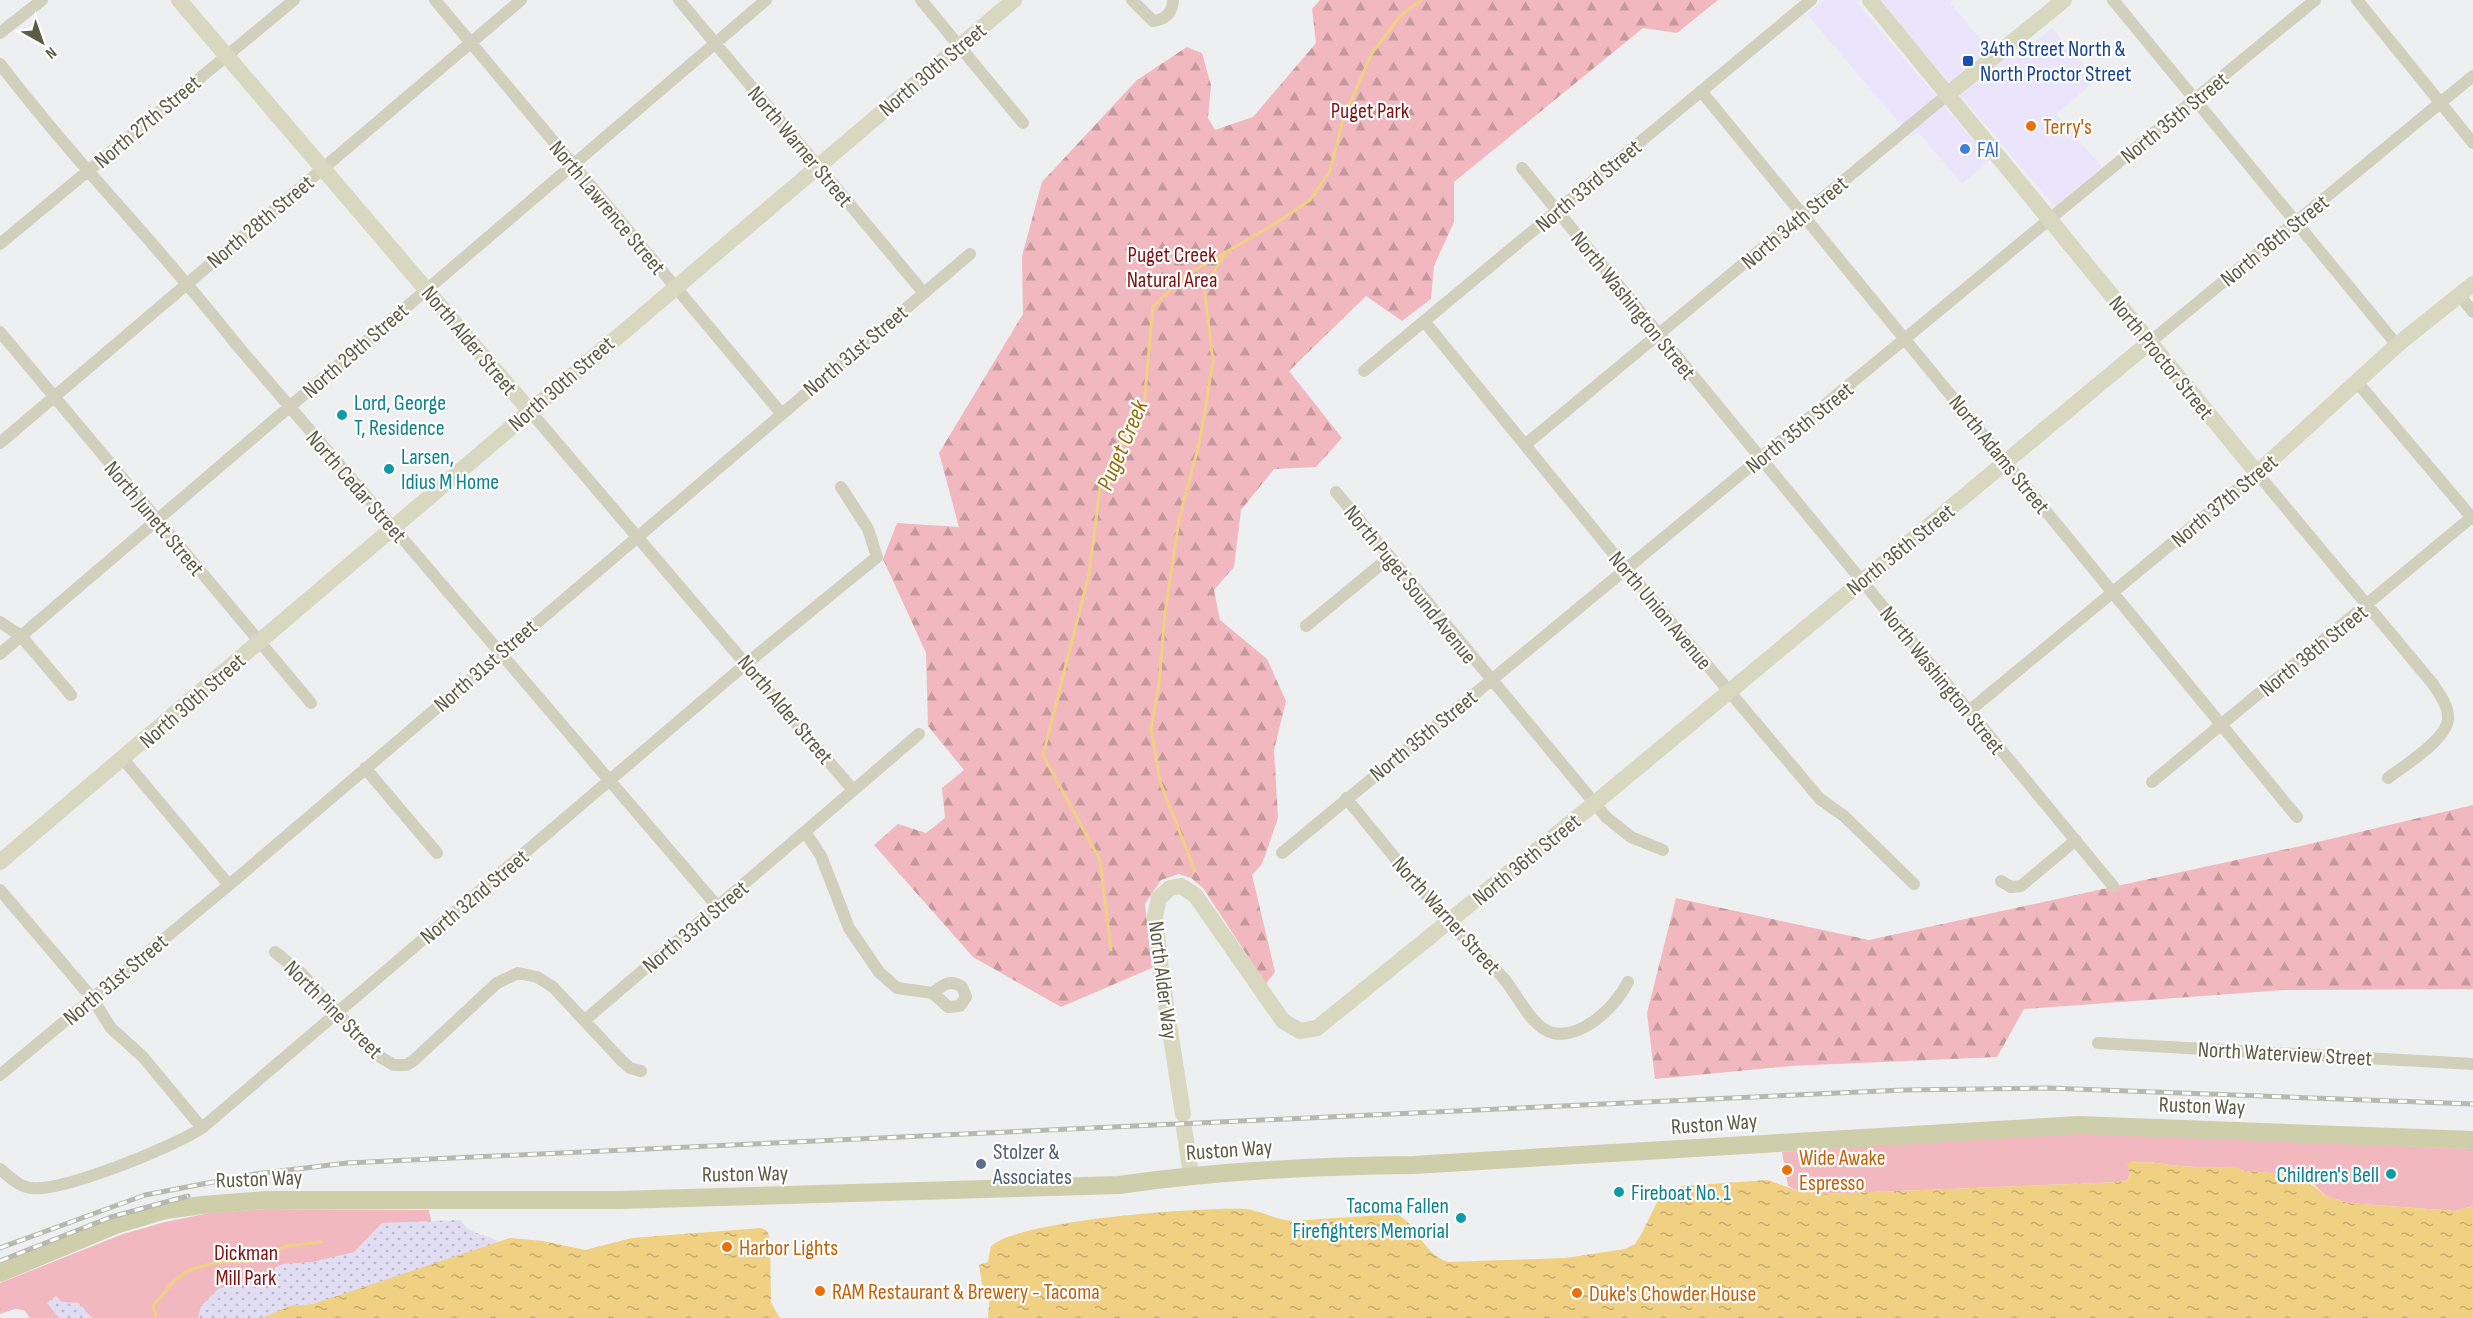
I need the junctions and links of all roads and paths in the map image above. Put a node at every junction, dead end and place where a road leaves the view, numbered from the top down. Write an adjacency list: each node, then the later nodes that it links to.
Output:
1 (42, 0): 18 (street)
2 (180, 0): 22 (street, North Alder Street)
3 (294, 0): 22 (street, North 27th Street)
4 (435, 0): 19 (street, North Lawrence Street)
5 (521, 0): 19 (street, North 28th Street)
6 (679, 0): 20 (street, North Warner Street)
7 (766, 0): 20 (street, North 29th Street)
8 (921, 0): 21 (street)
9 (1014, 0): 21 (street, North 30th Street)
10 (1132, 0): 11 (street)
11 (1173, 0)
12 (1811, 0): 25 (street, North 33rd Street)
13 (1870, 0): 26 (street, North Proctor Street)
14 (2064, 0): 26 (street, North 34th Street)
15 (2113, 0): 27 (street)
16 (2315, 0): 27 (street, North 35th Street)
17 (2357, 0): 28 (street)
18 (0, 33)
19 (471, 43): 31 (street, North Lawrence Street); 33 (street, North 28th Street)
20 (715, 44): 31 (street, North 29th Street); 32 (street, North Warner Street)
21 (959, 46): 29 (street); 32 (street, North 30th Street)
22 (226, 55): 33 (street, North Alder Street); 35 (street, North 27th Street)
23 (0, 64): 35 (street, North Cedar Street)
24 (2473, 76): 28 (street, North 36th Street)
25 (1701, 91): 36 (street, North 33rd Street); 37 (street, North Adams Street)
26 (1947, 95): 37 (street, North 34th Street); 38 (street, North Proctor Street)
27 (2195, 99): 38 (street, North 35th Street); 39 (street)
28 (2440, 103): 30 (street); 39 (street, North 36th Street)
29 (1023, 123)
30 (2473, 143)
31 (574, 165): 44 (street, North Lawrence Street); 45 (street, North 29th Street)
32 (817, 166): 44 (street, North 30th Street); 46 (street, North Warner Street)
33 (324, 167): 42 (street, North 28th Street); 45 (street, North Alder Street)
34 (1522, 168): 36 (street, North Washington Street)
35 (89, 169): 40 (street, North 27th Street); 42 (street, North Cedar Street)
36 (1557, 210): 49 (street, North 33rd Street); 51 (street, North Washington Street)
37 (1803, 214): 51 (street, North 34th Street); 52 (street, North Adams Street)
38 (2050, 219): 52 (street, North 35th Street); 53 (street, North Proctor Street)
39 (2295, 222): 53 (street, North 36th Street); 54 (street)
40 (0, 243)
41 (970, 254): 46 (street, North 31st Street)
42 (188, 282): 57 (street, North 28th Street); 58 (street, North Cedar Street)
43 (2473, 284): 47 (street, North 37th Street)
44 (675, 286): 59 (street, North 30th Street); 60 (street, North Lawrence Street)
45 (427, 288): 58 (street, North 29th Street); 59 (street, North Alder Street)
46 (923, 292): 60 (street, North 31st Street)
47 (2459, 295): 48 (street); 54 (street, North 37th Street)
48 (2473, 312)
49 (1424, 321): 55 (street, North 33rd Street); 62 (street, North Union Avenue)
50 (0, 332): 57 (street, North Junett Street)
51 (1658, 334): 62 (street, North 34th Street); 63 (street, North Washington Street)
52 (1905, 339): 63 (street, North 35th Street); 64 (street, North Adams Street)
53 (2150, 342): 64 (street, North 36th Street); 65 (street, North Proctor Street)
54 (2397, 345): 56 (street, North 37th Street)
55 (1364, 370)
56 (2357, 382): 65 (street, North 37th Street); 68 (street)
57 (54, 397): 61 (street, North 28th Street); 69 (street, North Junett Street)
58 (290, 407): 69 (street, North 29th Street); 70 (street, North Cedar Street)
59 (529, 410): 70 (street, North 30th Street); 71 (street, North Alder Street)
60 (781, 413): 71 (street, North 31st Street)
61 (0, 443)
62 (1525, 445): 73 (street, North Union Avenue)
63 (1761, 458): 73 (street, North 35th Street); 74 (street, North Washington Street)
64 (2007, 463): 74 (street, North 36th Street); 75 (street, North Adams Street)
65 (2258, 473): 75 (street, North 37th Street); 76 (street, North Proctor Street)
66 (841, 487): 83 (street, North 32nd Street)
67 (1336, 492): 72 (street, North Puget Sound Avenue)
68 (2473, 518): 76 (street, North 38th Street)
69 (157, 520): 79 (street, North 29th Street); 80 (street, North Junett Street)
70 (393, 528): 80 (street, North 30th Street); 81 (street, North Cedar Street)
71 (638, 536): 81 (street, North 31st Street); 83 (street, North Alder Street)
72 (1390, 557): 78 (street); 84 (street, North Puget Sound Avenue)
73 (1626, 569): 84 (street, North 35th Street); 85 (street, North Union Avenue)
74 (1861, 580): 85 (street, North 36th Street); 88 (street, North Washington Street)
75 (2113, 592): 88 (street, North 37th Street); 89 (street, North Adams Street)
76 (2367, 605): 89 (street, North 38th Street); 93 (street, North Proctor Street)
77 (0, 622): 79 (street)
78 (1306, 626)
79 (21, 636): 82 (street, North 29th Street); 86 (street)
80 (260, 642): 87 (street, North Junett Street); 91 (street, North 30th Street)
81 (500, 652): 92 (street, North 31st Street); 94 (street, North Cedar Street)
82 (0, 654)
83 (747, 663): 94 (street, North 32nd Street); 96 (street, North Alder Street)
84 (1490, 681): 97 (street, North 35th Street); 98 (street, North Puget Sound Avenue)
85 (1730, 690): 98 (street, North 36th Street); 107 (street, North Union Avenue)
86 (71, 695)
87 (311, 703)
88 (1969, 711): 101 (street, North Washington Street)
89 (2222, 724): 95 (street, North 38th Street); 99 (street, North Adams Street)
90 (919, 734): 96 (street, North 33rd Street)
91 (123, 759): 105 (street, North 30th Street); 108 (street)
92 (365, 768): 103 (street); 108 (street, North 31st Street)
93 (2388, 778)
94 (610, 781): 111 (street, North Cedar Street); 117 (street, North 32nd Street)
95 (2152, 782)
96 (853, 790): 100 (street, North 33rd Street)
97 (1346, 798): 104 (street, North 35th Street); 112 (street, North Warner Street)
98 (1595, 803): 102 (street, North Puget Sound Avenue); 112 (street, North 36th Street)
99 (2297, 817)
100 (805, 832): 111 (street, North 33rd Street); 115 (street)
101 (2076, 840): 106 (street); 109 (street, North Washington Street)
102 (1663, 850)
103 (436, 853)
104 (1282, 853)
105 (0, 862)
106 (2001, 881)
107 (1914, 884)
108 (229, 885): 116 (street, North 31st Street)
109 (2114, 886)
110 (0, 890): 116 (street)
111 (717, 906): 118 (street, North 33rd Street)
112 (1449, 922): 114 (street, North Warner Street); 119 (street, North 36th Street)
113 (275, 952): 117 (street, North Pine Street)
114 (1628, 981)
115 (933, 993)
116 (92, 998): 123 (street, North 31st Street); 124 (street)
117 (338, 1012): 118 (street, North Pine Street); 124 (street, North 32nd Street)
118 (585, 1020): 122 (street)
119 (1326, 1022): 127 (street, North Alder Way)
120 (2098, 1043): 121 (street, North Waterview Street)
121 (2473, 1064)
122 (641, 1071)
123 (0, 1075)
124 (201, 1128): 126 (street, North 32nd Street)
125 (2473, 1140): 127 (main road, Ruston Way)
126 (0, 1169)
127 (1191, 1175): 128 (main road, Ruston Way)
128 (0, 1273)

